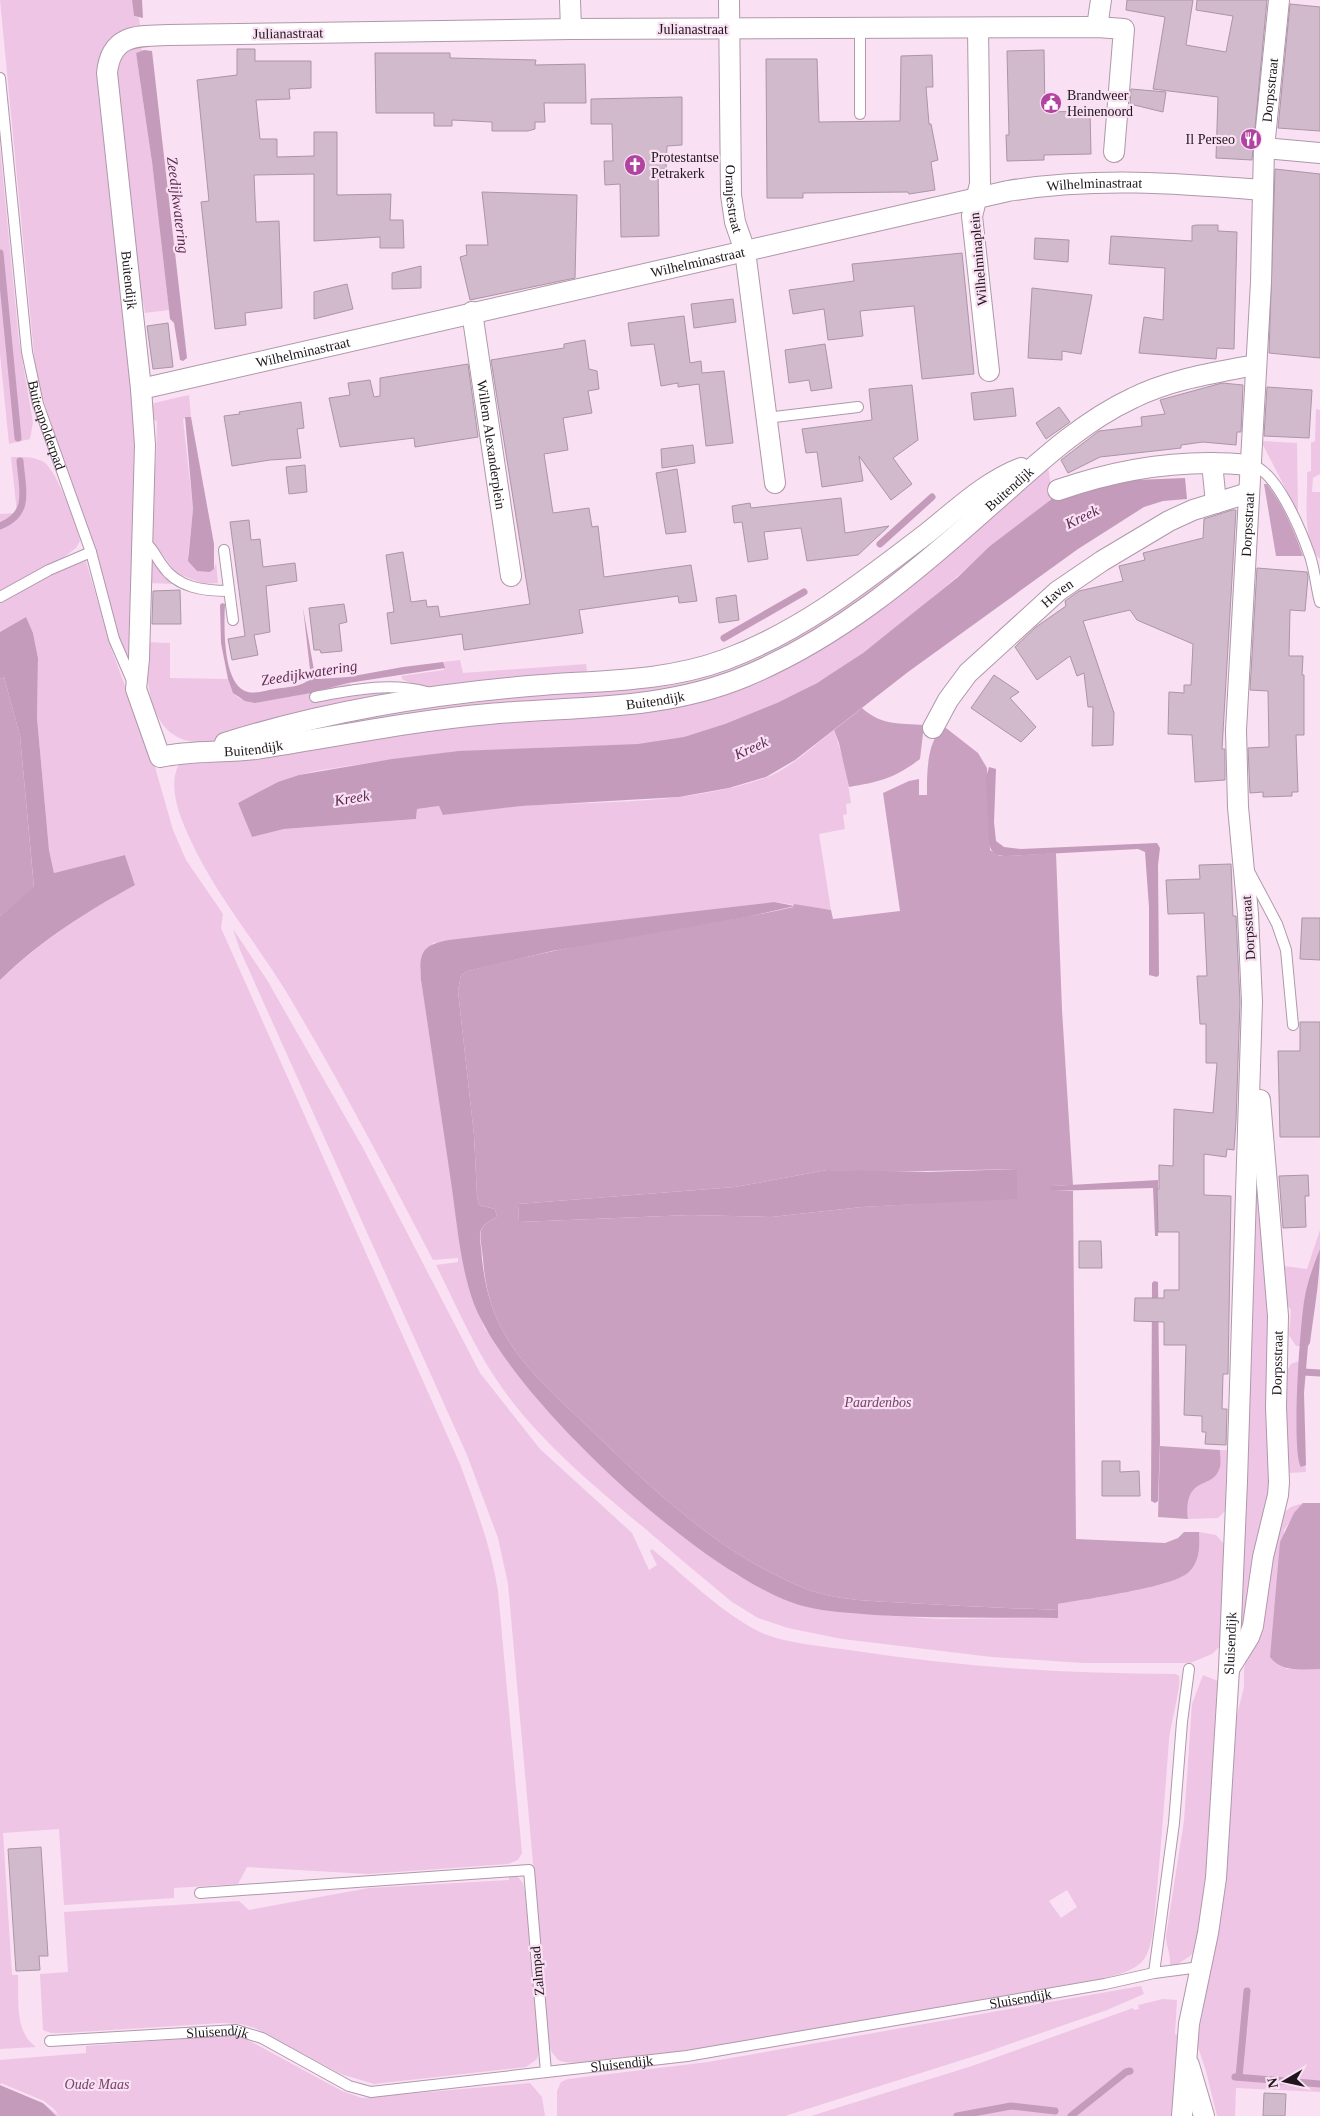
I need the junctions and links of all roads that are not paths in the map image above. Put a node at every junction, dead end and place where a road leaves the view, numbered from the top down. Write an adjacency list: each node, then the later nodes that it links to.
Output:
1 (570, 0): 9 (street)
2 (729, 0): 8 (street, Oranjestraat)
3 (1101, 0): 5 (street)
4 (1280, 0): 13 (street, Dorpsstraat)
5 (1097, 26): 7 (street, Julianastraat); 14 (street, Julianastraat)
6 (860, 28): 7 (street, Julianastraat); 8 (street, Julianastraat); 12 (lane)
7 (978, 28): 17 (street, Wilhelminaplein)
8 (729, 29): 9 (street, Julianastraat); 18 (street, Oranjestraat)
9 (571, 30): 10 (street, Julianastraat)
10 (138, 36): 22 (street, Buitendijk)
11 (0, 78): 34 (lane, Buitenpolderpad)
12 (860, 114)
13 (1264, 148): 15 (street); 16 (street, Dorpsstraat)
14 (1114, 152)
15 (1320, 153)
16 (1262, 190): 17 (street, Wilhelminastraat); 20 (street, Dorpsstraat)
17 (976, 198): 18 (street, Wilhelminastraat); 21 (street, Wilhelminaplein)
18 (745, 251): 19 (street, Wilhelminastraat); 24 (street, Oranjestraat)
19 (472, 312): 22 (street, Wilhelminastraat); 35 (street, Willem Alexanderplein)
20 (1255, 365): 25 (street, Buitendijk); 27 (street, Dorpsstraat)
21 (989, 371)
22 (141, 389): 32 (street, Buitendijk)
23 (858, 407): 24 (lane)
24 (766, 418): 28 (street, Oranjestraat)
25 (1040, 461): 41 (street, Buitendijk); 44 (street, Buitendijk)
26 (1212, 463): 27 (street); 29 (street); 31 (street)
27 (1250, 465): 30 (street, Dorpsstraat); 38 (lane)
28 (775, 483)
29 (1058, 490)
30 (1248, 493): 31 (street, Haven); 46 (street, Dorpsstraat)
31 (1216, 503): 43 (street, Haven)
32 (142, 541): 36 (lane); 40 (street, Buitendijk)
33 (224, 550): 36 (lane)
34 (91, 552): 37 (lane); 40 (lane, Buitenpolderpad)
35 (511, 576)
36 (229, 591): 39 (lane)
37 (0, 597)
38 (1320, 602)
39 (233, 620)
40 (136, 689): 45 (street, Buitenpolderpad)
41 (442, 696): 42 (lane, Buitendijk); 44 (street, Buitendijk)
42 (315, 697)
43 (934, 728)
44 (198, 751): 45 (street, Buitendijk)
45 (160, 757)
46 (1242, 859): 47 (lane); 48 (street, Dorpsstraat)
47 (1293, 1025)
48 (1251, 1049): 49 (street, Dorpsstraat); 51 (street, Dorpsstraat)
49 (1235, 1528): 51 (street, Sluisendijk)
50 (1189, 1669): 54 (lane)
51 (1229, 1669): 53 (street, Sluisendijk)
52 (200, 1893): 57 (lane, Zalmpad)
53 (1200, 1968): 54 (lane, Sluisendijk); 56 (street, Sluisendijk)
54 (1154, 1973): 57 (lane, Sluisendijk)
55 (50, 2041): 57 (lane, Sluisendijk)
56 (1186, 2059): 58 (street, Sluisendijk); 59 (street, Sluisendijk)
57 (546, 2072)
58 (1182, 2116)
59 (1204, 2116)

